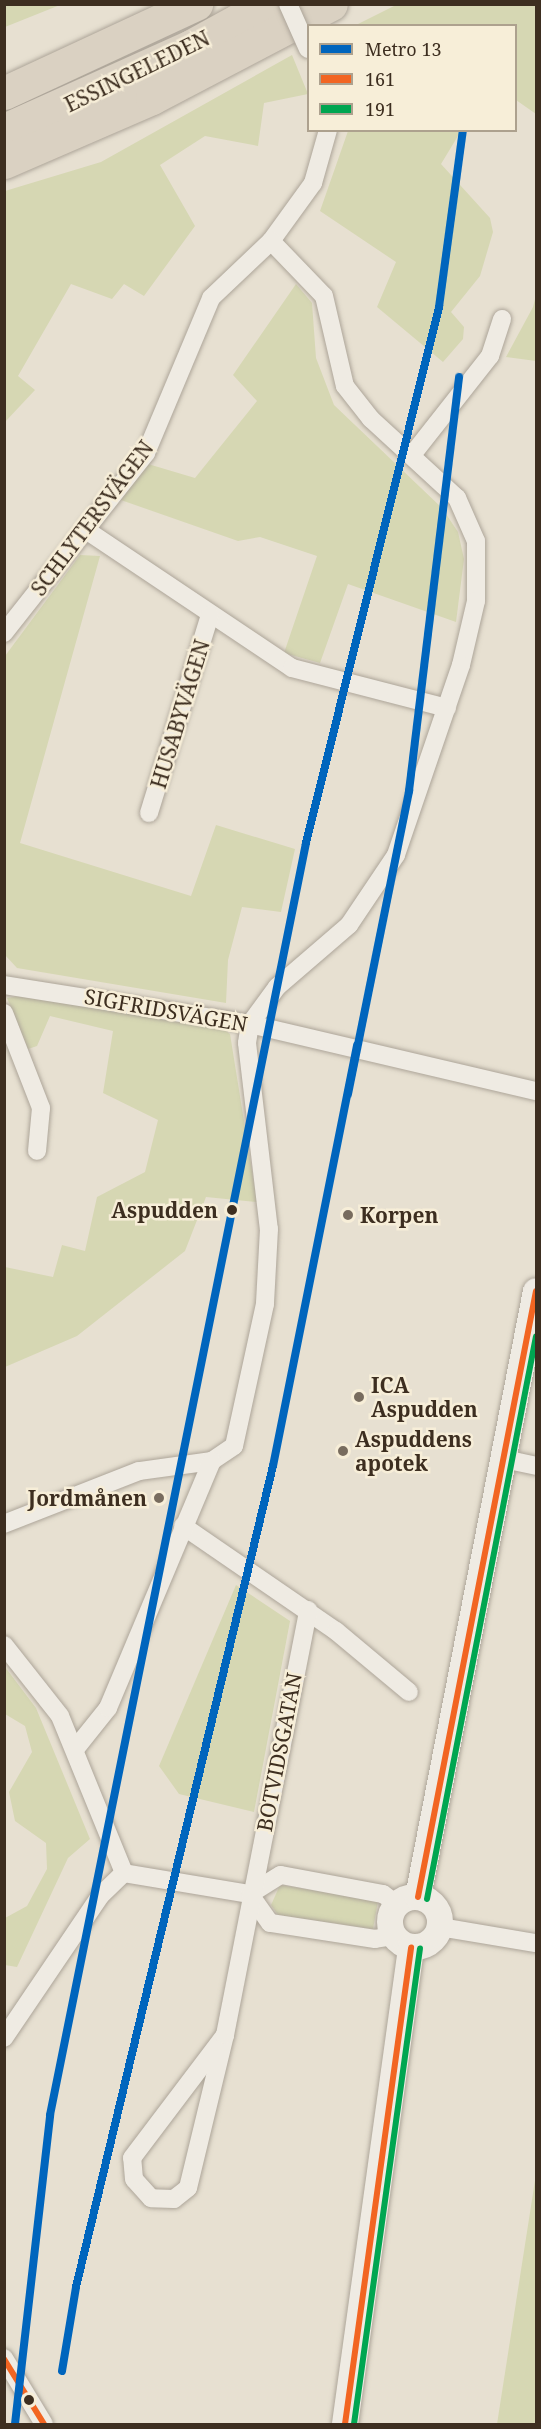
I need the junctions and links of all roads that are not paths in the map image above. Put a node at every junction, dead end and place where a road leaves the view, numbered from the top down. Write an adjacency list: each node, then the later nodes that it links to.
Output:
1 (156, 4): 7 (highway)
2 (196, 4): 7 (highway, ESSINGELEDEN)
3 (267, 4): 9 (highway, ESSINGELEDEN)
4 (288, 4): 6 (street, bridge)
5 (331, 4): 11 (highway)
6 (307, 45)
7 (45, 77): 8 (highway, ESSINGELEDEN)
8 (4, 93)
9 (4, 130)
10 (327, 132): 12 (street, SCHLYTERSVÄGEN)
11 (4, 162)
12 (271, 241): 14 (street); 15 (street, SCHLYTERSVÄGEN)
13 (502, 319): 14 (street)
14 (412, 454): 18 (street)
15 (86, 530): 16 (street, HUSABYVÄGEN); 17 (street, SCHLYTERSVÄGEN)
16 (210, 615): 18 (street, HUSABYVÄGEN); 19 (street, HUSABYVÄGEN)
17 (4, 633)
18 (447, 708): 22 (street)
19 (149, 813)
20 (4, 985): 22 (street, SIGFRIDSVÄGEN)
21 (4, 1013): 24 (street)
22 (250, 1024): 23 (street, SIGFRIDSVÄGEN); 27 (street)
23 (537, 1091)
24 (37, 1151)
25 (537, 1291): 26 (street)
26 (504, 1459): 28 (street); 37 (street)
27 (212, 1461): 29 (street); 30 (street)
28 (537, 1466)
29 (4, 1524)
30 (183, 1526): 31 (street); 34 (street)
31 (308, 1610): 33 (street); 36 (street, BOTVIDSGATAN)
32 (4, 1645): 34 (street)
33 (409, 1692)
34 (76, 1748): 35 (street)
35 (124, 1873): 36 (street); 42 (street)
36 (250, 1894): 37 (street); 39 (street); 41 (street, BOTVIDSGATAN)
37 (407, 1900): 38 (street); 39 (street)
38 (440, 1927): 39 (street); 40 (street)
39 (402, 1942): 45 (street)
40 (537, 1943)
41 (225, 2035): 41 (street, BOTVIDSGATAN)
42 (4, 2038)
43 (4, 2358): 44 (street)
44 (44, 2424)
45 (345, 2424)

